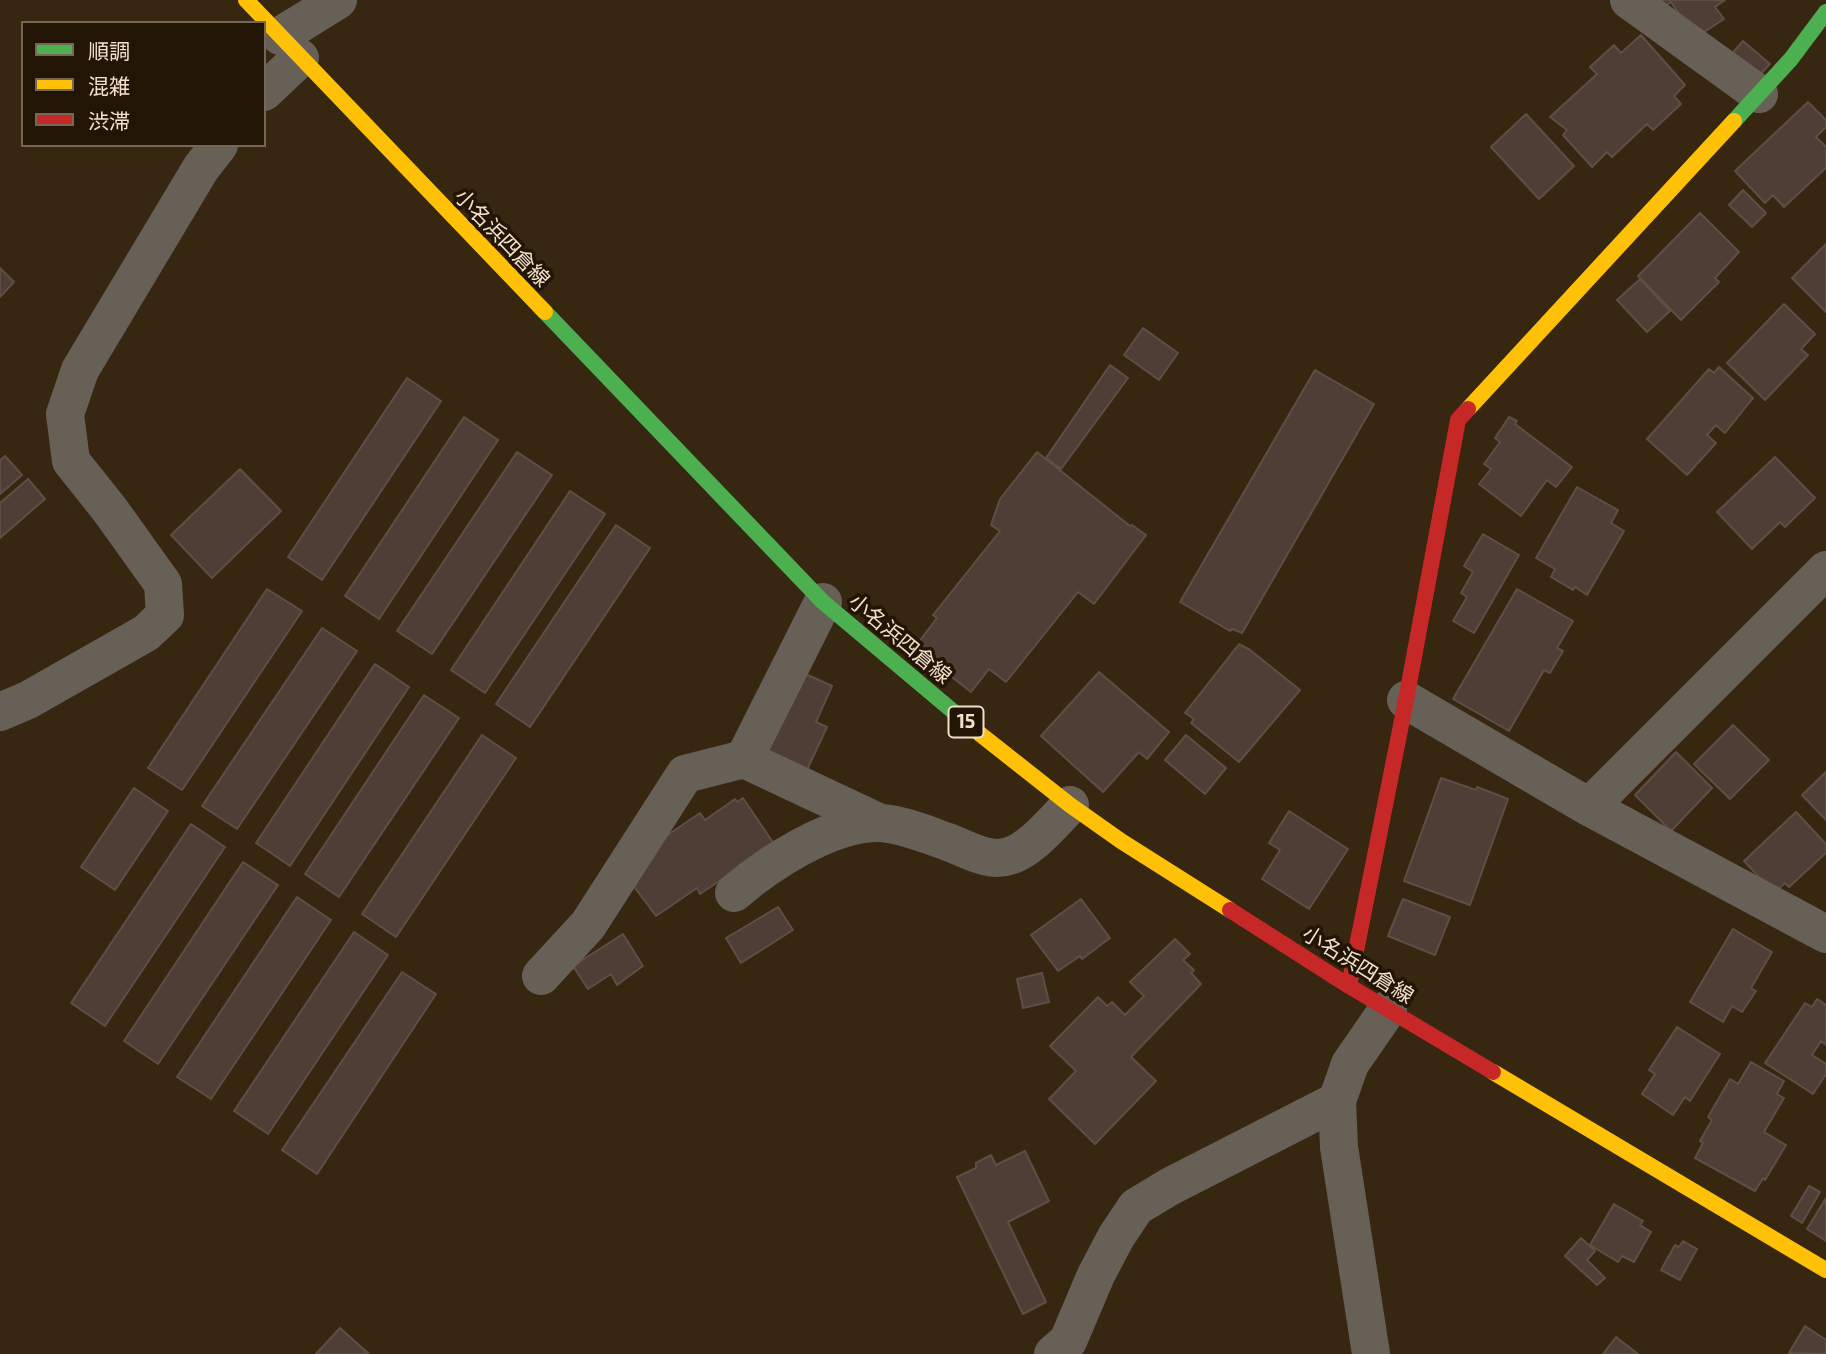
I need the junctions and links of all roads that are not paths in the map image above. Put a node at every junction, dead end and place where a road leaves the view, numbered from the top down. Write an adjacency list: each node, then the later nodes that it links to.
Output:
1 (246, 0): 6 (main road, 小名浜四倉線 / 15)
2 (338, 0): 7 (street)
3 (1629, 0): 9 (street)
4 (1826, 12): 9 (main road)
5 (266, 21): 7 (main road, 小名浜四倉線 / 15)
6 (266, 21)
7 (290, 47): 8 (street); 12 (main road, 小名浜四倉線 / 15)
8 (266, 89)
9 (1759, 94): 13 (main road)
10 (217, 147): 14 (street)
11 (1826, 570): 17 (street)
12 (823, 602): 15 (street); 16 (main road, 小名浜四倉線 / 15)
13 (1406, 700): 17 (street); 22 (main road)
14 (0, 712)
15 (744, 759): 18 (street); 21 (street)
16 (1070, 805): 18 (street); 22 (main road, 小名浜四倉線 / 15)
17 (1589, 807): 20 (street)
18 (878, 822): 19 (street)
19 (734, 893)
20 (1826, 934)
21 (541, 976)
22 (1349, 986): 23 (main road, 小名浜四倉線 / 15)
23 (1388, 1009): 24 (street); 25 (main road, 小名浜四倉線 / 15)
24 (1337, 1101): 26 (street); 27 (street)
25 (1826, 1270)
26 (1053, 1354)
27 (1371, 1354)

